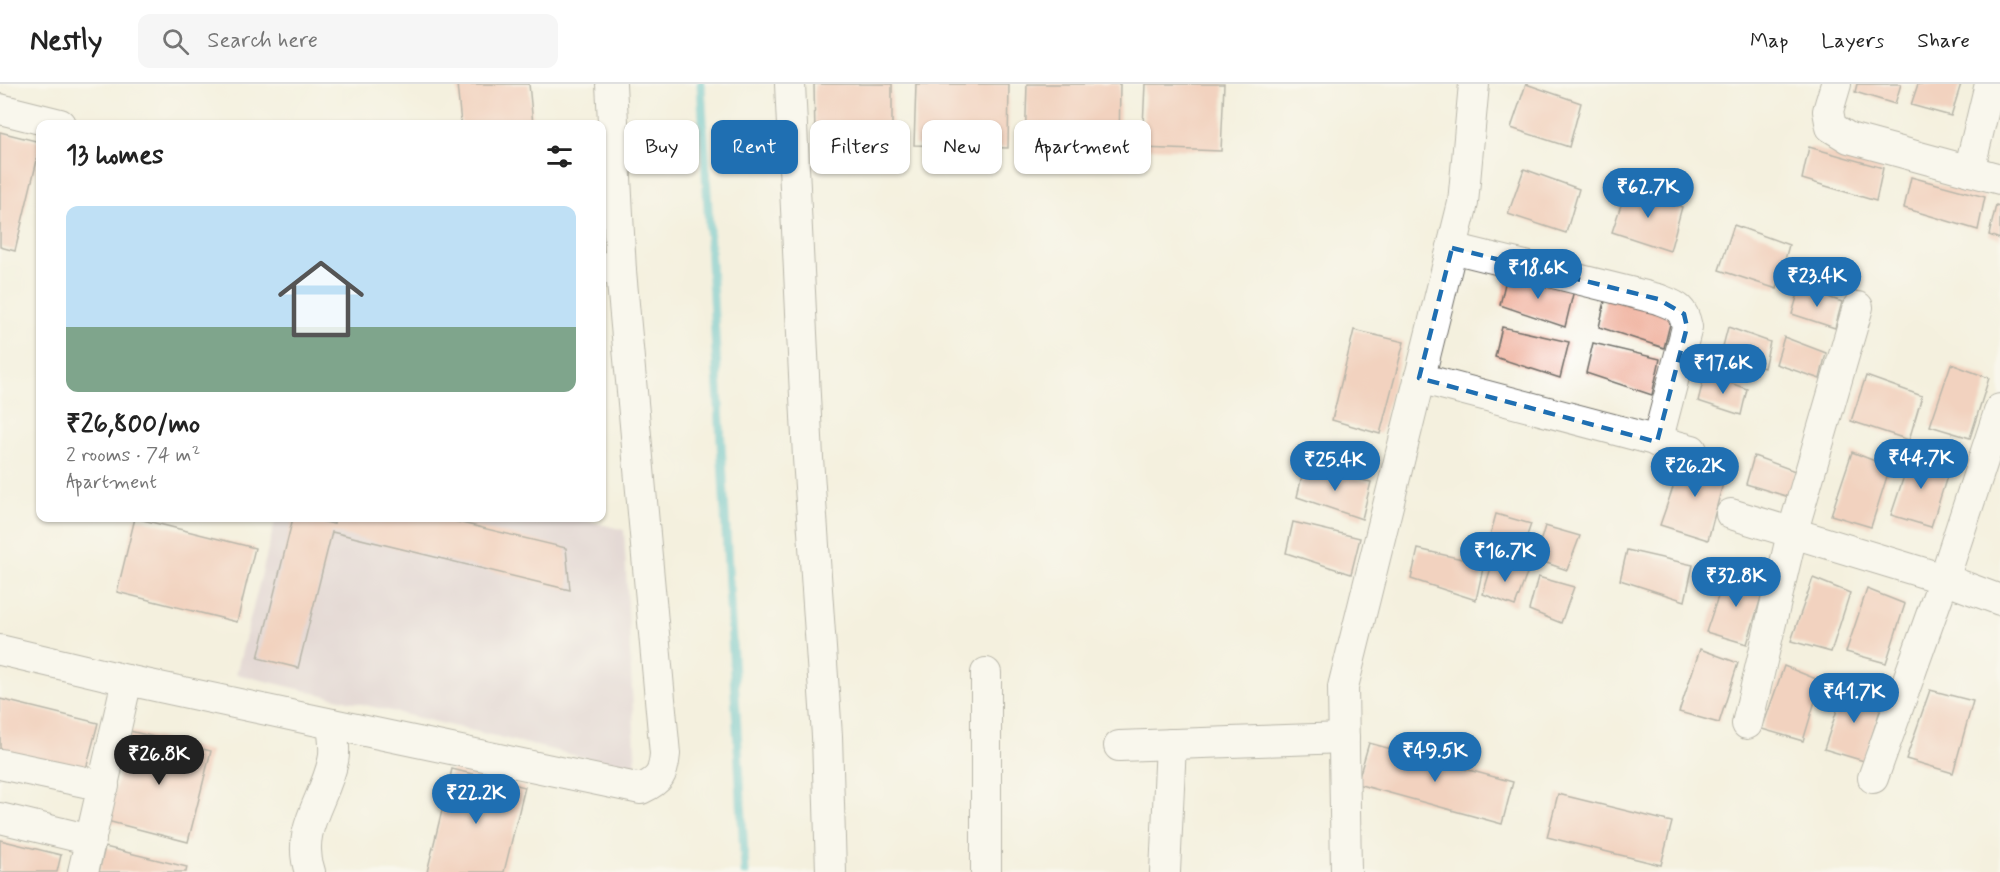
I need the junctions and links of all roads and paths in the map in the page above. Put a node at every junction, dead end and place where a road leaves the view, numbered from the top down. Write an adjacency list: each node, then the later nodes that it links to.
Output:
1 (611, 84): 11 (street)
2 (790, 84): 36 (street)
3 (1474, 84): 10 (street)
4 (1836, 84): 8 (street)
5 (1990, 84): 8 (street)
6 (0, 109): 7 (street)
7 (44, 120)
8 (1969, 171): 9 (street)
9 (2000, 179)
10 (1452, 248): 13 (street); 15 (street)
11 (611, 269): 24 (street)
12 (1858, 307): 18 (street)
13 (1419, 378): 15 (street); 26 (street)
14 (2000, 409): 19 (street)
15 (1657, 442): 16 (street)
16 (1692, 450)
17 (1731, 514): 18 (street)
18 (1792, 534): 19 (street); 25 (street)
19 (1944, 579): 20 (street); 30 (street)
20 (2000, 600)
21 (0, 650): 23 (street)
22 (986, 673): 37 (street)
23 (127, 681): 24 (street); 31 (street)
24 (332, 724): 35 (street)
25 (1747, 724)
26 (1344, 738): 27 (street); 39 (street)
27 (1171, 744): 28 (street); 38 (street)
28 (1119, 746)
29 (0, 764): 31 (street)
30 (1873, 778)
31 (104, 786): 33 (street)
32 (0, 818): 33 (street)
33 (91, 840): 34 (street)
34 (83, 872)
35 (310, 872)
36 (831, 872)
37 (986, 872)
38 (1165, 872)
39 (1346, 872)

